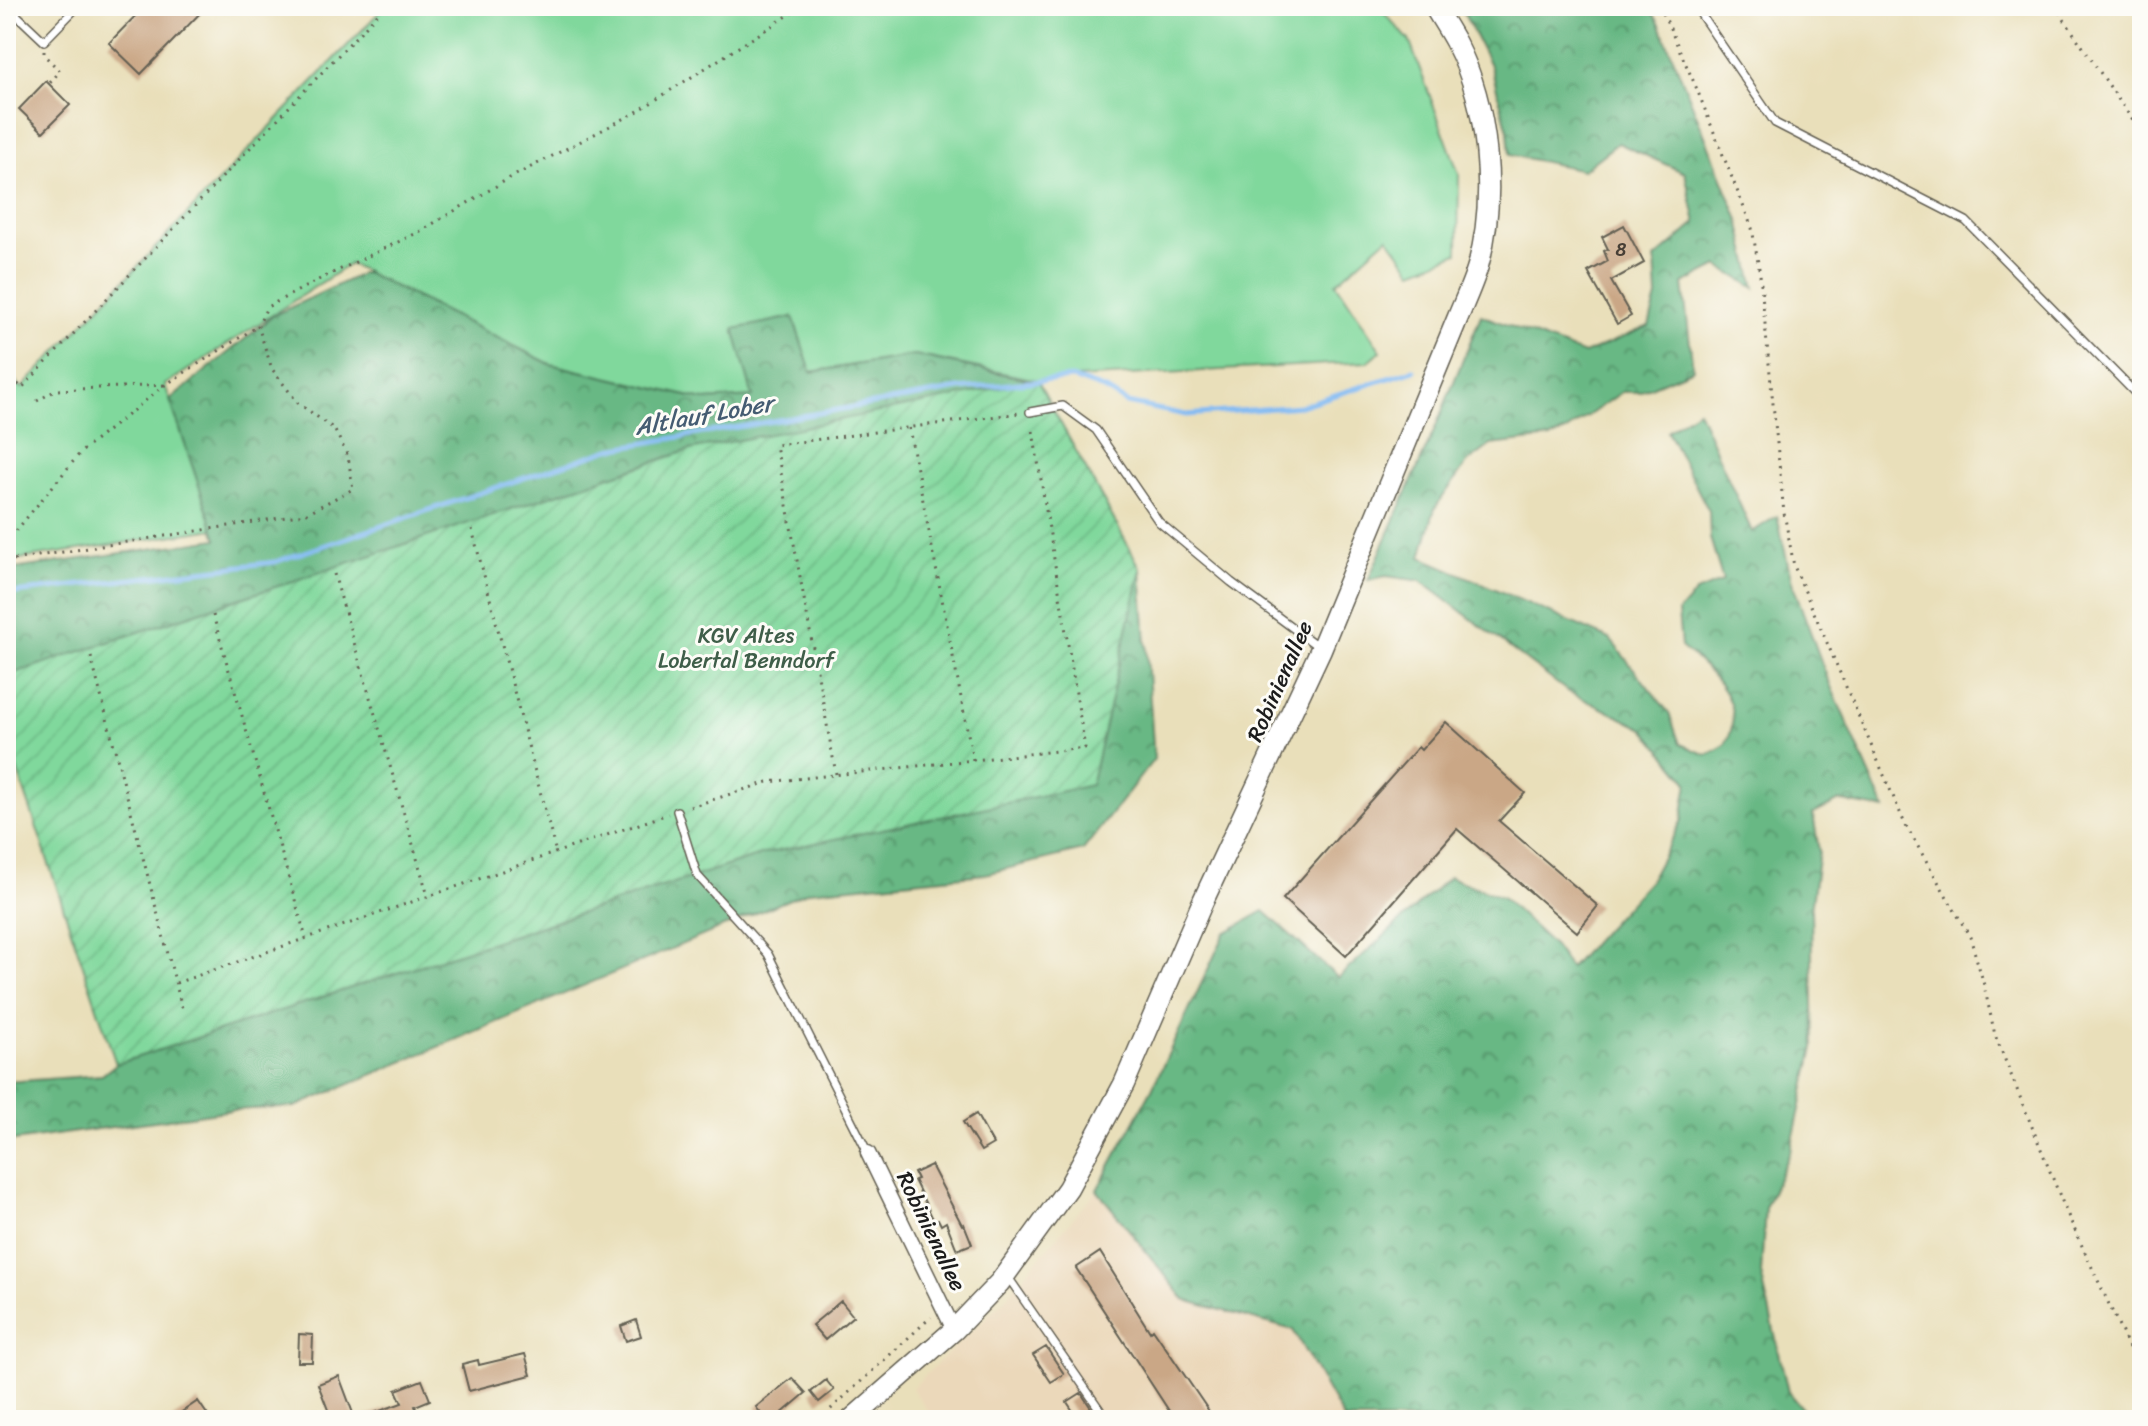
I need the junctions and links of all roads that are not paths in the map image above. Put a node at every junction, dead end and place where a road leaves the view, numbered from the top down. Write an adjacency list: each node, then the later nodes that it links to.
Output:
1 (7, 6): 2 (lane)
2 (78, 6)
3 (1434, 6): 7 (street, Robinienallee)
4 (1695, 6): 5 (lane)
5 (2142, 400)
6 (1030, 412): 7 (lane)
7 (1321, 649): 10 (street, Robinienallee)
8 (677, 811): 9 (lane)
9 (868, 1153): 11 (street, Robinienallee)
10 (1006, 1275): 11 (street, Robinienallee); 13 (lane)
11 (954, 1330): 12 (street, Robinienallee)
12 (851, 1420)
13 (1107, 1420)

